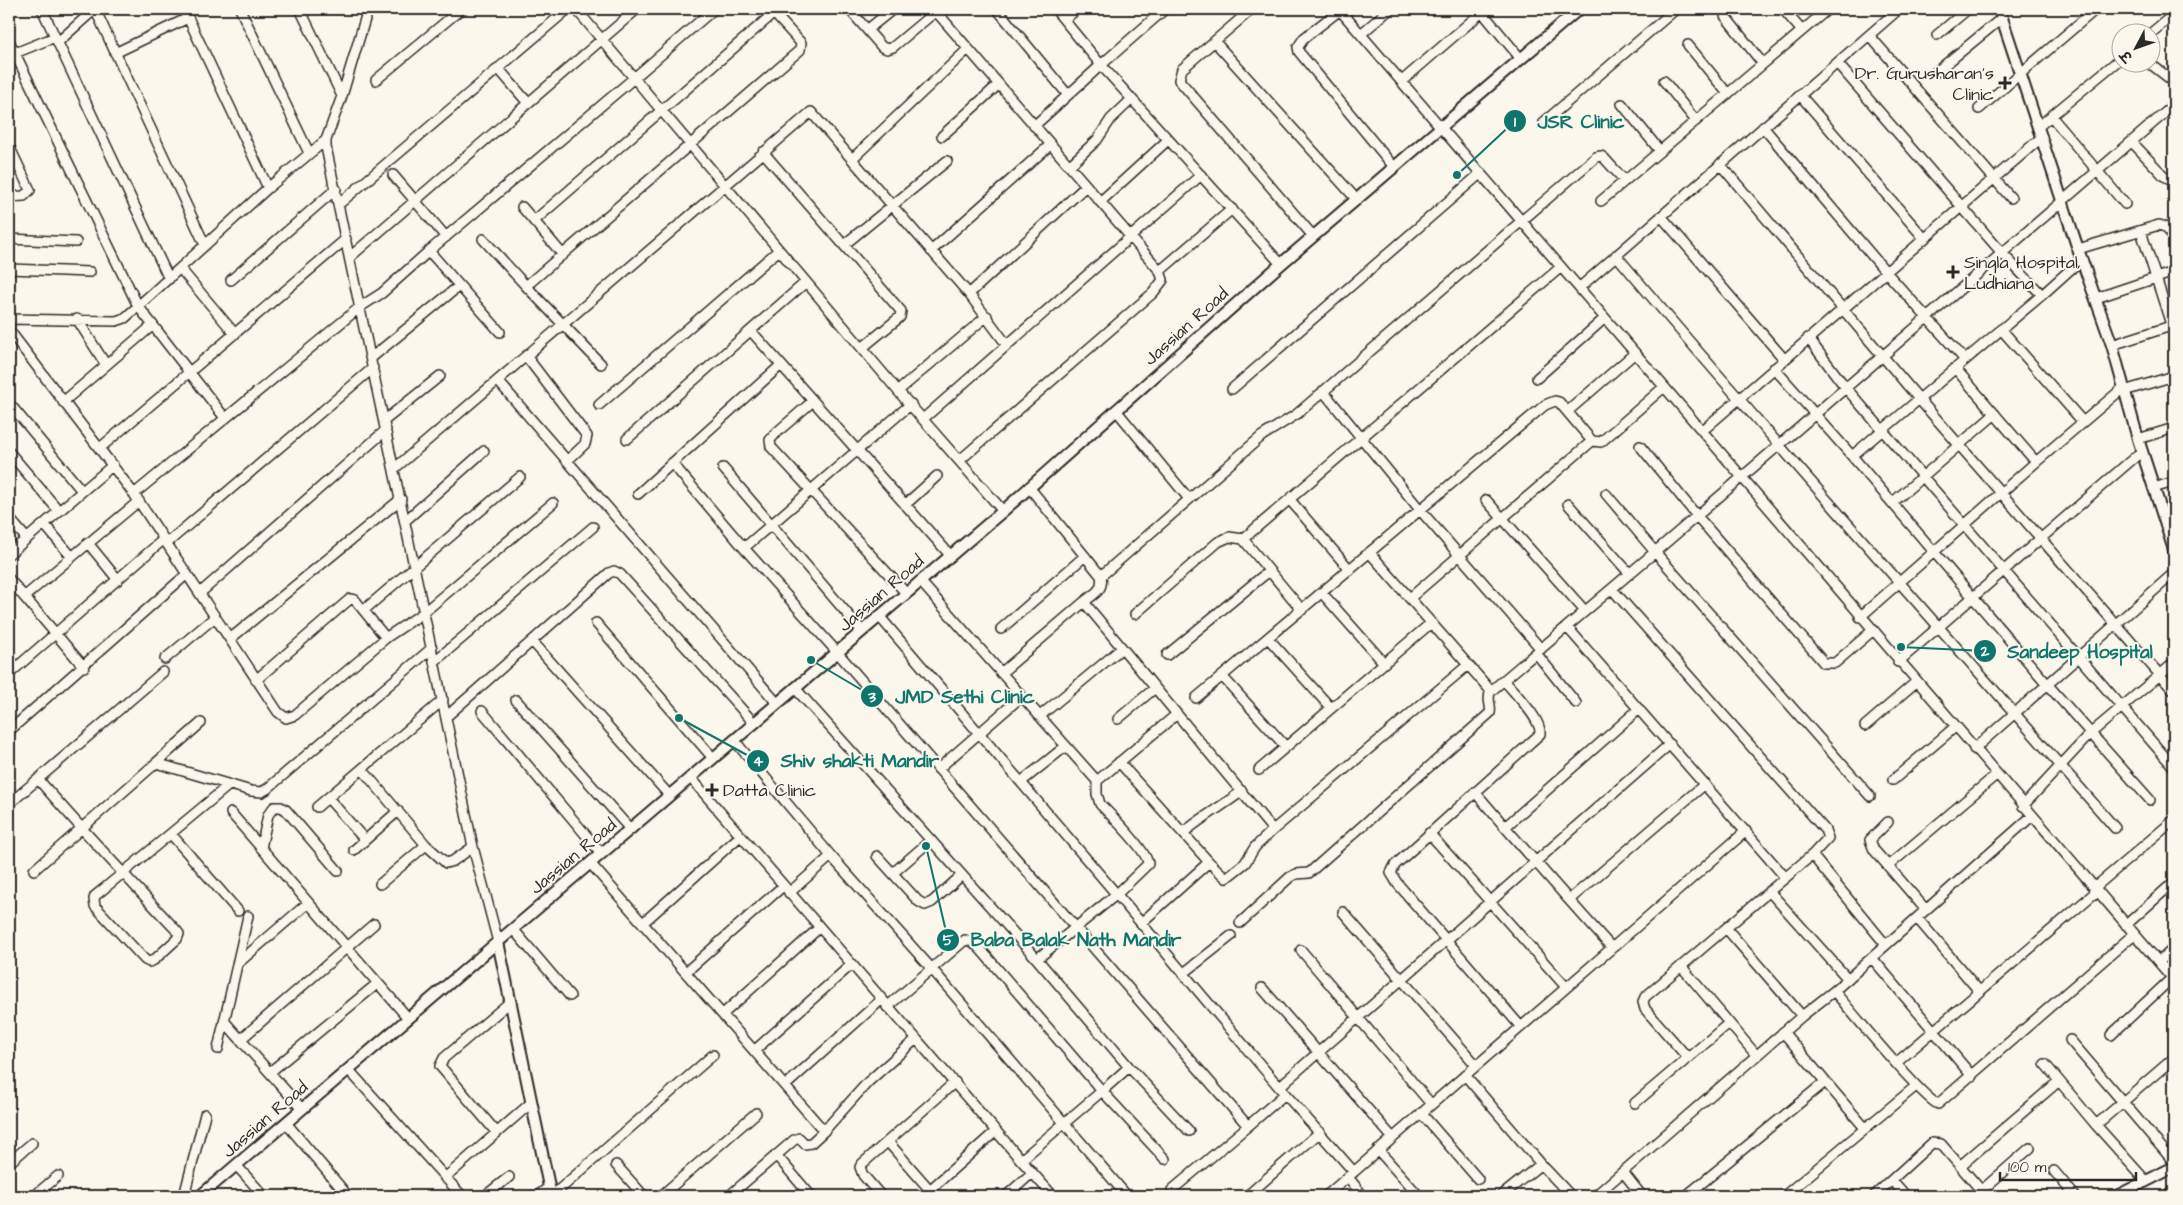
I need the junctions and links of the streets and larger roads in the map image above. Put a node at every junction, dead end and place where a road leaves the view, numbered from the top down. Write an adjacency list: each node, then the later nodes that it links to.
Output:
1 (42, 9): 42 (street)
2 (95, 9): 42 (street); 49 (street)
3 (184, 9): 34 (street)
4 (240, 9): 92 (street)
5 (300, 9): 68 (street)
6 (368, 9): 68 (street)
7 (461, 9): 60 (street)
8 (568, 9): 55 (street)
9 (576, 9): 43 (street)
10 (637, 9): 43 (street)
11 (714, 9): 59 (street)
12 (849, 9): 37 (street)
13 (893, 9): 37 (street)
14 (997, 9): 66 (street)
15 (1055, 9): 35 (street)
16 (1077, 9): 35 (street)
17 (1165, 9): 53 (street)
18 (1252, 9): 45 (street)
19 (1339, 9): 39 (street); 97 (street)
20 (1390, 9): 39 (street)
21 (1579, 9): 50 (street, Jassian Road)
22 (1676, 9): 77 (street)
23 (1782, 9): 38 (street)
24 (1828, 9): 38 (street)
25 (1899, 9): 41 (street)
26 (1968, 9): 40 (street)
27 (2096, 9): 58 (street)
28 (935, 10): 37 (street); 47 (street)
29 (1483, 10): 50 (street); 62 (street)
30 (772, 11): 74 (street); 87 (street)
31 (2001, 13): 57 (street); 58 (street)
32 (2174, 14): 36 (street)
33 (1725, 16): 52 (street)
34 (188, 18): 49 (street); 107 (street)
35 (1064, 20): 53 (street)
36 (2160, 26)
37 (867, 30)
38 (1802, 31): 52 (street)
39 (1361, 34): 62 (street)
40 (1937, 34)
41 (1869, 35): 51 (street); 102 (street)
42 (56, 39): 48 (street); 153 (street)
43 (602, 39): 59 (street); 70 (street)
44 (9, 41): 48 (street)
45 (1215, 42): 111 (street); 126 (street)
46 (1688, 45): 65 (street)
47 (968, 49): 64 (street); 93 (street)
48 (15, 53): 163 (street)
49 (116, 53): 136 (street)
50 (1521, 59): 79 (street, Jassian Road)
51 (1836, 63): 67 (street); 119 (street)
52 (1763, 64): 65 (street)
53 (1101, 65): 66 (street); 69 (street)
54 (2110, 67): 75 (street)
55 (498, 68): 70 (street); 116 (street)
56 (2160, 71): 63 (street)
57 (1936, 72)
58 (2021, 73): 73 (street); 80 (street)
59 (634, 78): 74 (street); 127 (street)
60 (376, 80)
61 (1664, 80): 76 (street)
62 (1402, 81): 79 (street)
63 (2174, 82)
64 (999, 84): 78 (street); 82 (street)
65 (1728, 94): 76 (street)
66 (1068, 95): 78 (street)
67 (1800, 95): 81 (street); 130 (street)
68 (342, 96): 85 (street)
69 (1132, 99): 84 (street); 96 (street)
70 (528, 103): 112 (street)
71 (1622, 104): 90 (street)
72 (2174, 105): 86 (street)
73 (1980, 109)
74 (661, 110): 87 (street); 123 (street)
75 (2050, 116): 80 (street); 98 (street)
76 (1696, 121): 90 (street)
77 (1544, 122)
78 (1034, 126): 88 (street)
79 (1442, 126): 97 (street, Jassian Road); 99 (street)
80 (2039, 126): 83 (street)
81 (1763, 127): 95 (street); 151 (street)
82 (942, 136)
83 (2042, 137): 102 (street); 114 (street)
84 (1168, 139): 101 (street); 115 (street)
85 (326, 140): 92 (street); 108 (street)
86 (2132, 142): 98 (street); 104 (street)
87 (690, 144): 105 (street); 142 (street)
88 (1050, 145): 96 (street); 139 (street)
89 (9, 146): 109 (street)
90 (1660, 151): 103 (street)
91 (763, 152): 93 (street); 105 (street); 135 (street)
92 (309, 153): 107 (street)
93 (852, 159): 118 (street)
94 (947, 161): 118 (street)
95 (1720, 164): 122 (street); 165 (street)
96 (1069, 166): 106 (street)
97 (1394, 167): 111 (street, Jassian Road)
98 (2098, 171): 114 (street); 117 (street)
99 (1481, 174): 124 (street); 202 (street)
100 (393, 175): 112 (street)
101 (1200, 175): 121 (street); 128 (street)
102 (1994, 179): 110 (street); 119 (street)
103 (1625, 181): 113 (street); 124 (street)
104 (2174, 181)
105 (724, 185): 137 (street); 171 (street)
106 (1086, 186): 115 (street); 160 (street)
107 (268, 188): 136 (street)
108 (336, 190): 116 (street); 155 (street)
109 (9, 197)
110 (2011, 198)
111 (1357, 200): 126 (street, Jassian Road)
112 (415, 201): 127 (street); 144 (street)
113 (1601, 201)
114 (2064, 201): 140 (street); 141 (street)
115 (1100, 202): 128 (street)
116 (339, 204): 132 (street)
117 (2125, 204)
118 (891, 205): 135 (street); 139 (street)
119 (1962, 206): 130 (street); 140 (street)
120 (522, 207): 123 (street)
121 (1232, 209): 145 (street); 150 (street)
122 (1661, 216): 143 (street); 187 (street)
123 (534, 220): 142 (street)
124 (1521, 220): 146 (street); 205 (street)
125 (2141, 231): 129 (street); 141 (street); 154 (street)
126 (1313, 236): 145 (street, Jassian Road)
127 (446, 237): 138 (street)
128 (1129, 237): 150 (street); 180 (street)
129 (2174, 237)
130 (1924, 238): 151 (street)
131 (9, 239): 134 (street)
132 (346, 239): 144 (street); 178 (street)
133 (483, 239): 158 (street)
134 (76, 242)
135 (845, 244): 182 (street)
136 (205, 245): 153 (street)
137 (779, 250): 156 (street); 212 (street)
138 (429, 251): 157 (street); 164 (street)
139 (931, 251): 160 (street)
140 (2002, 253): 161 (street); 168 (street)
141 (2080, 254): 161 (street); 162 (street)
142 (563, 255): 158 (street)
143 (1616, 255): 159 (street); 207 (street)
144 (350, 257): 164 (street)
145 (1281, 264): 213 (street, Jassian Road)
146 (1561, 267): 159 (street); 225 (street)
147 (9, 269): 148 (street)
148 (90, 272)
149 (184, 272): 178 (street)
150 (1160, 272): 238 (street)
151 (1886, 272): 165 (street); 168 (street)
152 (2174, 272): 154 (street)
153 (169, 278): 163 (street)
154 (2157, 279): 162 (street); 173 (street)
155 (231, 280)
156 (806, 282): 176 (street); 182 (street)
157 (459, 286): 177 (street); 186 (street)
158 (526, 286): 171 (street)
159 (1579, 288): 167 (street)
160 (968, 294): 166 (street)
161 (2042, 295): 174 (street)
162 (2096, 298): 181 (street)
163 (138, 306): 170 (street); 172 (street)
164 (360, 306): 186 (street); 217 (street)
165 (1844, 308): 179 (street); 185 (street)
166 (987, 316): 180 (street); 204 (street)
167 (1605, 318): 183 (street); 198 (street)
168 (1927, 318): 185 (street); 188 (street)
169 (9, 319): 170 (street)
170 (77, 319): 190 (street)
171 (563, 324): 184 (street); 189 (street)
172 (152, 325): 190 (street); 195 (street)
173 (2173, 328): 181 (street)
174 (2002, 329): 188 (street); 220 (street)
175 (9, 330): 209 (street)
176 (751, 331): 191 (street); 227 (street)
177 (500, 332)
178 (235, 334): 195 (street)
179 (1808, 338): 187 (street); 201 (street)
180 (1007, 345): 218 (street)
181 (2112, 345): 203 (street)
182 (862, 348): 204 (street)
183 (1635, 353): 200 (street); 214 (street)
184 (526, 356): 199 (street); 239 (street)
185 (1883, 356): 201 (street); 206 (street)
186 (371, 358): 192 (street)
187 (1784, 360): 193 (street)
188 (1965, 360): 194 (street)
189 (601, 364)
190 (106, 365): 209 (street)
191 (781, 365): 208 (street); 241 (street)
192 (373, 368): 219 (street); 280 (street)
193 (1774, 368): 207 (street); 215 (street)
194 (1955, 368): 206 (street); 216 (street)
195 (189, 373): 217 (street); 232 (street)
196 (440, 376): 219 (street)
197 (2174, 376): 203 (street)
198 (1537, 378)
199 (498, 381): 239 (street); 244 (street)
200 (1664, 387): 224 (street); 228 (street)
201 (1846, 388): 215 (street); 223 (street)
202 (1232, 389)
203 (2124, 390): 220 (street); 226 (street)
204 (898, 391): 211 (street)
205 (1323, 391): 225 (street); 259 (street)
206 (1919, 399): 223 (street); 229 (street)
207 (1738, 400): 224 (street); 231 (street)
208 (813, 401): 233 (street); 252 (street)
209 (63, 402): 232 (street)
210 (9, 403): 253 (street)
211 (911, 404): 218 (street); 233 (street)
212 (599, 405)
213 (1116, 410): 250 (street, Jassian Road); 259 (street)
214 (1568, 411): 228 (street); 268 (street)
215 (1816, 414): 231 (street); 237 (street)
216 (1995, 414): 229 (street); 240 (street)
217 (225, 418): 257 (street)
218 (923, 419): 238 (street)
219 (385, 420): 222 (street)
220 (2083, 422): 240 (street)
221 (2174, 428): 226 (street)
222 (386, 430): 244 (street); 305 (street)
223 (1883, 430): 237 (street); 247 (street)
224 (1702, 431): 248 (street)
225 (1361, 438): 260 (street); 268 (street)
226 (2138, 438): 235 (street)
227 (627, 439)
228 (1592, 441): 271 (street)
229 (1960, 445): 247 (street); 254 (street)
230 (1640, 446): 269 (street)
231 (1779, 446): 248 (street); 303 (street)
232 (100, 448): 242 (street)
233 (856, 449): 252 (street); 265 (street)
234 (484, 450): 272 (street)
235 (2142, 451): 251 (street); 279 (street)
236 (9, 452): 266 (street)
237 (1852, 456): 264 (street)
238 (960, 460): 267 (street)
239 (567, 461): 363 (street)
240 (2036, 462): 254 (street)
241 (672, 463): 255 (street); 282 (street)
242 (113, 465): 253 (street); 257 (street)
243 (723, 468): 274 (street)
244 (394, 469): 258 (street)
245 (937, 476): 265 (street)
246 (520, 477): 292 (street)
247 (1923, 477): 264 (street); 275 (street)
248 (1742, 478): 269 (street); 319 (street)
249 (2174, 482): 251 (street)
250 (1029, 487): 267 (street, Jassian Road); 289 (street)
251 (2153, 488): 283 (street)
252 (810, 490): 274 (street); 306 (street)
253 (82, 492): 266 (street)
254 (2003, 493): 275 (street); 279 (street)
255 (638, 494)
256 (1606, 494): 284 (street)
257 (136, 497): 280 (street); 281 (street)
258 (401, 499): 272 (street); 331 (street)
259 (1188, 499): 299 (street)
260 (1290, 500): 278 (street); 294 (street)
261 (1486, 500): 271 (street)
262 (553, 503): 315 (street)
263 (1568, 504): 298 (street)
264 (1892, 504): 286 (street)
265 (905, 505): 288 (street)
266 (59, 511): 273 (street)
267 (1002, 511): 288 (street, Jassian Road)
268 (1420, 511): 285 (street); 290 (street)
269 (1697, 516): 284 (street); 327 (street)
270 (9, 518): 277 (street)
271 (1503, 518): 290 (street); 314 (street)
272 (406, 522): 292 (street)
273 (44, 524): 277 (street); 291 (street)
274 (772, 524): 282 (street); 326 (street)
275 (1965, 526): 286 (street); 295 (street)
276 (593, 527): 340 (street)
277 (27, 539): 287 (street)
278 (1243, 539): 293 (street); 316 (street)
279 (2040, 539): 295 (street); 322 (street)
280 (166, 541): 297 (street); 301 (street)
281 (88, 543): 291 (street); 301 (street)
282 (744, 548): 336 (street)
283 (2174, 550)
284 (1655, 552): 298 (street); 405 (street)
285 (1370, 553): 294 (street); 310 (street)
286 (1934, 553): 303 (street); 308 (street)
287 (9, 554)
288 (950, 555): 302 (street, Jassian Road)
289 (1084, 556): 299 (street); 325 (street)
290 (1459, 556): 310 (street); 335 (street)
291 (72, 557): 309 (street)
292 (414, 567): 312 (street); 315 (street)
293 (1269, 570): 313 (street); 337 (street)
294 (1350, 570): 307 (street)
295 (2004, 570): 308 (street); 338 (street)
296 (2174, 573): 322 (street)
297 (187, 574): 305 (street); 345 (street)
298 (1630, 574): 304 (street)
299 (1101, 576): 311 (street)
300 (9, 579): 309 (street)
301 (118, 580): 328 (street)
302 (920, 581): 306 (street, Jassian Road); 347 (street)
303 (1900, 582): 319 (street); 323 (street)
304 (1612, 589): 314 (street); 433 (street)
305 (200, 593): 318 (street)
306 (906, 593): 317 (street, Jassian Road)
307 (1322, 593): 313 (street); 342 (street)
308 (1974, 596): 323 (street); 354 (street)
309 (24, 598): 328 (street)
310 (1410, 598): 321 (street)
311 (1084, 602): 334 (street); 347 (street)
312 (364, 610): 329 (street); 351 (street)
313 (1302, 610): 330 (street)
314 (1586, 611): 324 (street)
315 (423, 613): 329 (street); 333 (street)
316 (1136, 614)
317 (880, 616): 326 (street, Jassian Road); 380 (street)
318 (215, 617): 331 (street); 339 (street)
319 (1860, 617): 327 (street)
320 (596, 623): 386 (street)
321 (1432, 623): 342 (street); 344 (street)
322 (2115, 625): 338 (street); 349 (street)
323 (1940, 626): 341 (street); 370 (street)
324 (1567, 627): 335 (street); 367 (street)
325 (1001, 629)
326 (862, 631): 336 (street, Jassian Road)
327 (1872, 631): 341 (street)
328 (56, 634): 345 (street); 348 (street)
329 (386, 638): 351 (street)
330 (1268, 638): 350 (street); 366 (street)
331 (230, 639): 351 (street)
332 (532, 641): 372 (street); 375 (street); 404 (street)
333 (432, 648): 340 (street); 401 (street)
334 (1122, 648): 356 (street); 371 (street)
335 (1538, 651): 352 (street); 364 (street)
336 (837, 652): 355 (street, Jassian Road); 392 (street)
337 (1167, 654)
338 (2078, 657): 354 (street); 365 (street)
339 (165, 659)
340 (435, 661): 361 (street)
341 (1898, 662): 353 (street)
342 (1384, 663): 366 (street)
343 (2174, 663): 349 (street)
344 (1468, 665): 357 (street); 420 (street)
345 (84, 667): 378 (street)
346 (163, 672): 396 (street)
347 (1001, 673): 359 (street)
348 (9, 674)
349 (2160, 674): 358 (street); 365 (street)
350 (1222, 676): 360 (street); 384 (street)
351 (256, 680)
352 (1504, 680): 357 (street); 403 (street)
353 (1916, 682): 376 (street); 377 (street)
354 (2047, 684): 370 (street); 379 (street)
355 (795, 688): 363 (street, Jassian Road); 427 (street)
356 (1155, 688): 369 (street); 373 (street)
357 (1490, 691): 463 (street)
358 (2174, 691)
359 (1022, 696): 371 (street); 380 (street)
360 (1196, 698)
361 (443, 700): 372 (street); 391 (street)
362 (516, 700): 419 (street)
363 (777, 703): 375 (street, Jassian Road)
364 (1576, 703)
365 (2122, 707): 379 (street); 389 (street)
366 (1331, 708): 384 (street)
367 (1639, 709): 382 (street); 416 (street)
368 (482, 711): 432 (street)
369 (1177, 714): 387 (street); 402 (street)
370 (2014, 714): 385 (street); 390 (street)
371 (1040, 716): 383 (street)
372 (446, 717): 429 (street)
373 (1118, 719)
374 (201, 723): 388 (street)
375 (754, 723): 381 (street, Jassian Road)
376 (1865, 726)
377 (1955, 727): 385 (street); 398 (street)
378 (9, 731)
379 (2091, 733): 390 (street); 407 (street)
380 (979, 734): 392 (street); 399 (street)
381 (734, 740): 386 (street, Jassian Road); 434 (street)
382 (1670, 744): 400 (street); 437 (street)
383 (1066, 746): 397 (street); 399 (street)
384 (1286, 747): 393 (street)
385 (1974, 749): 394 (street)
386 (713, 758): 395 (street, Jassian Road)
387 (1120, 762): 397 (street); 422 (street)
388 (156, 763): 401 (street); 417 (street)
389 (2172, 765)
390 (2061, 766): 410 (street); 418 (street)
391 (362, 770): 406 (street); 411 (street)
392 (938, 770): 467 (street)
393 (1260, 770)
394 (1996, 774): 410 (street); 439 (street)
395 (690, 777): 404 (street, Jassian Road); 425 (street)
396 (38, 779): 408 (street); 417 (street)
397 (1097, 780): 452 (street)
398 (1893, 780)
399 (1021, 782): 452 (street)
400 (1705, 784): 421 (street); 453 (street)
401 (229, 785): 424 (street)
402 (1242, 791): 420 (street); 422 (street)
403 (1475, 792): 416 (street); 423 (street)
404 (669, 795): 419 (street, Jassian Road)
405 (1870, 796)
406 (328, 798): 409 (street); 426 (street)
407 (2150, 800)
408 (9, 804)
409 (317, 806)
410 (2023, 806): 413 (street)
411 (398, 811): 426 (street); 428 (street)
412 (230, 813): 430 (street)
413 (2032, 816): 449 (street); 457 (street)
414 (2174, 820): 449 (street)
415 (1888, 822): 439 (street)
416 (1505, 827): 437 (street)
417 (81, 828): 440 (street); 443 (street)
418 (2115, 828)
419 (630, 829): 432 (street, Jassian Road)
420 (1273, 830): 436 (street)
421 (1746, 831): 445 (street); 476 (street)
422 (1183, 833): 436 (street)
423 (1429, 833): 454 (street); 472 (street)
424 (171, 834): 443 (street); 456 (street)
425 (740, 836): 448 (street); 461 (street)
426 (365, 840): 431 (street)
427 (931, 840): 442 (street); 444 (street)
428 (426, 845): 429 (street); 447 (street)
429 (473, 847): 473 (street)
430 (261, 848): 441 (street); 455 (street)
431 (354, 850)
432 (601, 853): 438 (street, Jassian Road)
433 (1812, 855): 445 (street); 474 (street)
434 (831, 856): 451 (street); 485 (street)
435 (877, 856): 442 (street)
436 (1209, 862): 462 (street)
437 (1536, 862): 453 (street); 454 (street)
438 (590, 863): 461 (street); 469 (street, Jassian Road)
439 (1888, 866): 457 (street)
440 (34, 870)
441 (338, 871)
442 (893, 873): 444 (street)
443 (123, 874): 443 (street)
444 (962, 875): 480 (street)
445 (1785, 876): 450 (street)
446 (2174, 882): 465 (street)
447 (380, 884)
448 (783, 886): 451 (street); 486 (street)
449 (2096, 890): 465 (street); 495 (street)
450 (1769, 891): 468 (street); 488 (street)
451 (789, 893): 466 (street)
452 (1117, 894): 462 (street); 467 (street)
453 (1569, 900): 476 (street)
454 (1490, 902): 472 (street); 492 (street)
455 (308, 903): 475 (street); 482 (street)
456 (238, 910)
457 (1926, 910): 460 (street)
458 (1343, 912): 490 (street)
459 (248, 916): 482 (street)
460 (1917, 918): 474 (street); 495 (street)
461 (644, 922): 486 (street)
462 (1142, 923): 487 (street)
463 (1240, 923)
464 (374, 924): 475 (street)
465 (2126, 925): 470 (street)
466 (820, 928): 483 (street); 499 (street)
467 (1075, 928): 480 (street); 545 (street)
468 (1726, 928): 484 (street); 500 (street)
469 (513, 929): 473 (street, Jassian Road); 496 (street)
470 (2134, 934): 481 (street); 526 (street)
471 (1231, 936): 487 (street)
472 (1447, 940): 490 (street); 505 (street)
473 (498, 942): 497 (street); 501 (street, Jassian Road)
474 (1886, 945): 479 (street)
475 (347, 948): 491 (street); 509 (street)
476 (1612, 948): 492 (street)
477 (2174, 948): 481 (street)
478 (1300, 950): 502 (street)
479 (1872, 958): 488 (street); 506 (street)
480 (1037, 959): 522 (street)
481 (2159, 962): 489 (street)
482 (237, 964): 503 (street)
483 (851, 965): 498 (street); 513 (street)
484 (1681, 966): 504 (street); 517 (street)
485 (931, 968): 498 (street); 532 (street); 543 (street)
486 (687, 972): 499 (street)
487 (1184, 973): 533 (street)
488 (1848, 979): 494 (street)
489 (2173, 979): 508 (street)
490 (1402, 980): 502 (street); 521 (street)
491 (378, 983): 501 (street); 524 (street)
492 (1566, 987): 505 (street)
493 (1262, 988): 514 (street)
494 (1834, 991): 500 (street); 519 (street)
495 (1980, 992): 506 (street)
496 (570, 996)
497 (510, 1002): 535 (street); 551 (street)
498 (884, 1003): 510 (street); 530 (street)
499 (722, 1014): 513 (street)
500 (1802, 1016): 507 (street)
501 (408, 1018): 523 (street, Jassian Road)
502 (1358, 1018): 514 (street); 537 (street)
503 (225, 1022): 509 (street); 512 (street)
504 (1729, 1023): 516 (street); 517 (street)
505 (1521, 1026): 521 (street)
506 (1934, 1031): 519 (street); 526 (street)
507 (1784, 1032): 516 (street); 529 (street)
508 (2112, 1035)
509 (241, 1039): 524 (street)
510 (915, 1040): 528 (street); 547 (street)
511 (2070, 1040): 534 (street)
512 (218, 1049)
513 (755, 1050): 530 (street)
514 (1319, 1053): 533 (street); 552 (street)
515 (713, 1055): 579 (street)
516 (1756, 1056): 568 (street)
517 (1688, 1058): 536 (street)
518 (2174, 1058): 534 (street)
519 (1896, 1063): 531 (street)
520 (2045, 1064): 527 (street)
521 (1476, 1065): 525 (street)
522 (1129, 1067): 532 (street); 549 (street)
523 (348, 1069): 538 (street, Jassian Road); 573 (street)
524 (270, 1072): 538 (street)
525 (1465, 1075): 537 (street); 562 (street)
526 (1972, 1076): 531 (street)
527 (2059, 1081): 544 (street); 565 (street)
528 (955, 1082): 548 (street); 553 (street)
529 (1825, 1082): 546 (street); 606 (street)
530 (785, 1086): 547 (street)
531 (1916, 1086): 546 (street)
532 (1102, 1090): 543 (street); 558 (street)
533 (1282, 1091): 545 (street); 550 (street)
534 (2123, 1102): 544 (street); 560 (street)
535 (531, 1103): 551 (street); 579 (street)
536 (1635, 1103)
537 (1431, 1104): 540 (street)
538 (301, 1108): 542 (street, Jassian Road)
539 (756, 1112): 591 (street)
540 (1421, 1113): 552 (street); 574 (street)
541 (205, 1114): 584 (street)
542 (286, 1123): 563 (street, Jassian Road); 586 (street)
543 (1063, 1124): 559 (street); 598 (street)
544 (2096, 1125): 576 (street)
545 (1248, 1126): 578 (street)
546 (1865, 1128): 607 (street)
547 (824, 1131): 557 (street)
548 (996, 1131): 559 (street); 577 (street)
549 (1189, 1131)
550 (1320, 1132): 570 (street); 599 (street)
551 (497, 1133): 573 (street)
552 (1392, 1138): 556 (street)
553 (888, 1142): 577 (street); 594 (street)
554 (32, 1143): 561 (street)
555 (2030, 1148): 582 (street)
556 (1378, 1150): 570 (street); 602 (street)
557 (776, 1155): 592 (street); 593 (street)
558 (1164, 1159)
559 (1021, 1160): 569 (street)
560 (2174, 1162)
561 (9, 1163)
562 (1541, 1164): 581 (street); 603 (street)
563 (236, 1165): 580 (street, Jassian Road); 585 (street)
564 (616, 1165): 590 (street)
565 (1960, 1166): 575 (street); 582 (street)
566 (2174, 1167): 576 (street)
567 (2054, 1170): 610 (street)
568 (1623, 1172): 604 (street); 605 (street)
569 (1032, 1173): 596 (street); 597 (street)
570 (1351, 1174): 600 (street); 601 (street)
571 (58, 1176): 583 (street)
572 (509, 1177): 588 (street)
573 (444, 1178): 587 (street)
574 (1478, 1179)
575 (1892, 1180): 608 (street); 609 (street)
576 (2146, 1181): 611 (street)
577 (930, 1190): 595 (street)
578 (1172, 1190)
579 (550, 1193): 589 (street)
580 (207, 1194)
581 (1508, 1194)
582 (1983, 1194)
583 (34, 1196)
584 (184, 1196)
585 (264, 1196)
586 (348, 1196)
587 (462, 1196)
588 (485, 1196)
589 (537, 1196)
590 (644, 1196)
591 (661, 1196)
592 (731, 1196)
593 (811, 1196)
594 (881, 1196)
595 (923, 1196)
596 (1006, 1196)
597 (1053, 1196)
598 (1127, 1196)
599 (1246, 1196)
600 (1326, 1196)
601 (1363, 1196)
602 (1419, 1196)
603 (1570, 1196)
604 (1595, 1196)
605 (1642, 1196)
606 (1686, 1196)
607 (1784, 1196)
608 (1874, 1196)
609 (1906, 1196)
610 (2075, 1196)
611 (2116, 1196)

